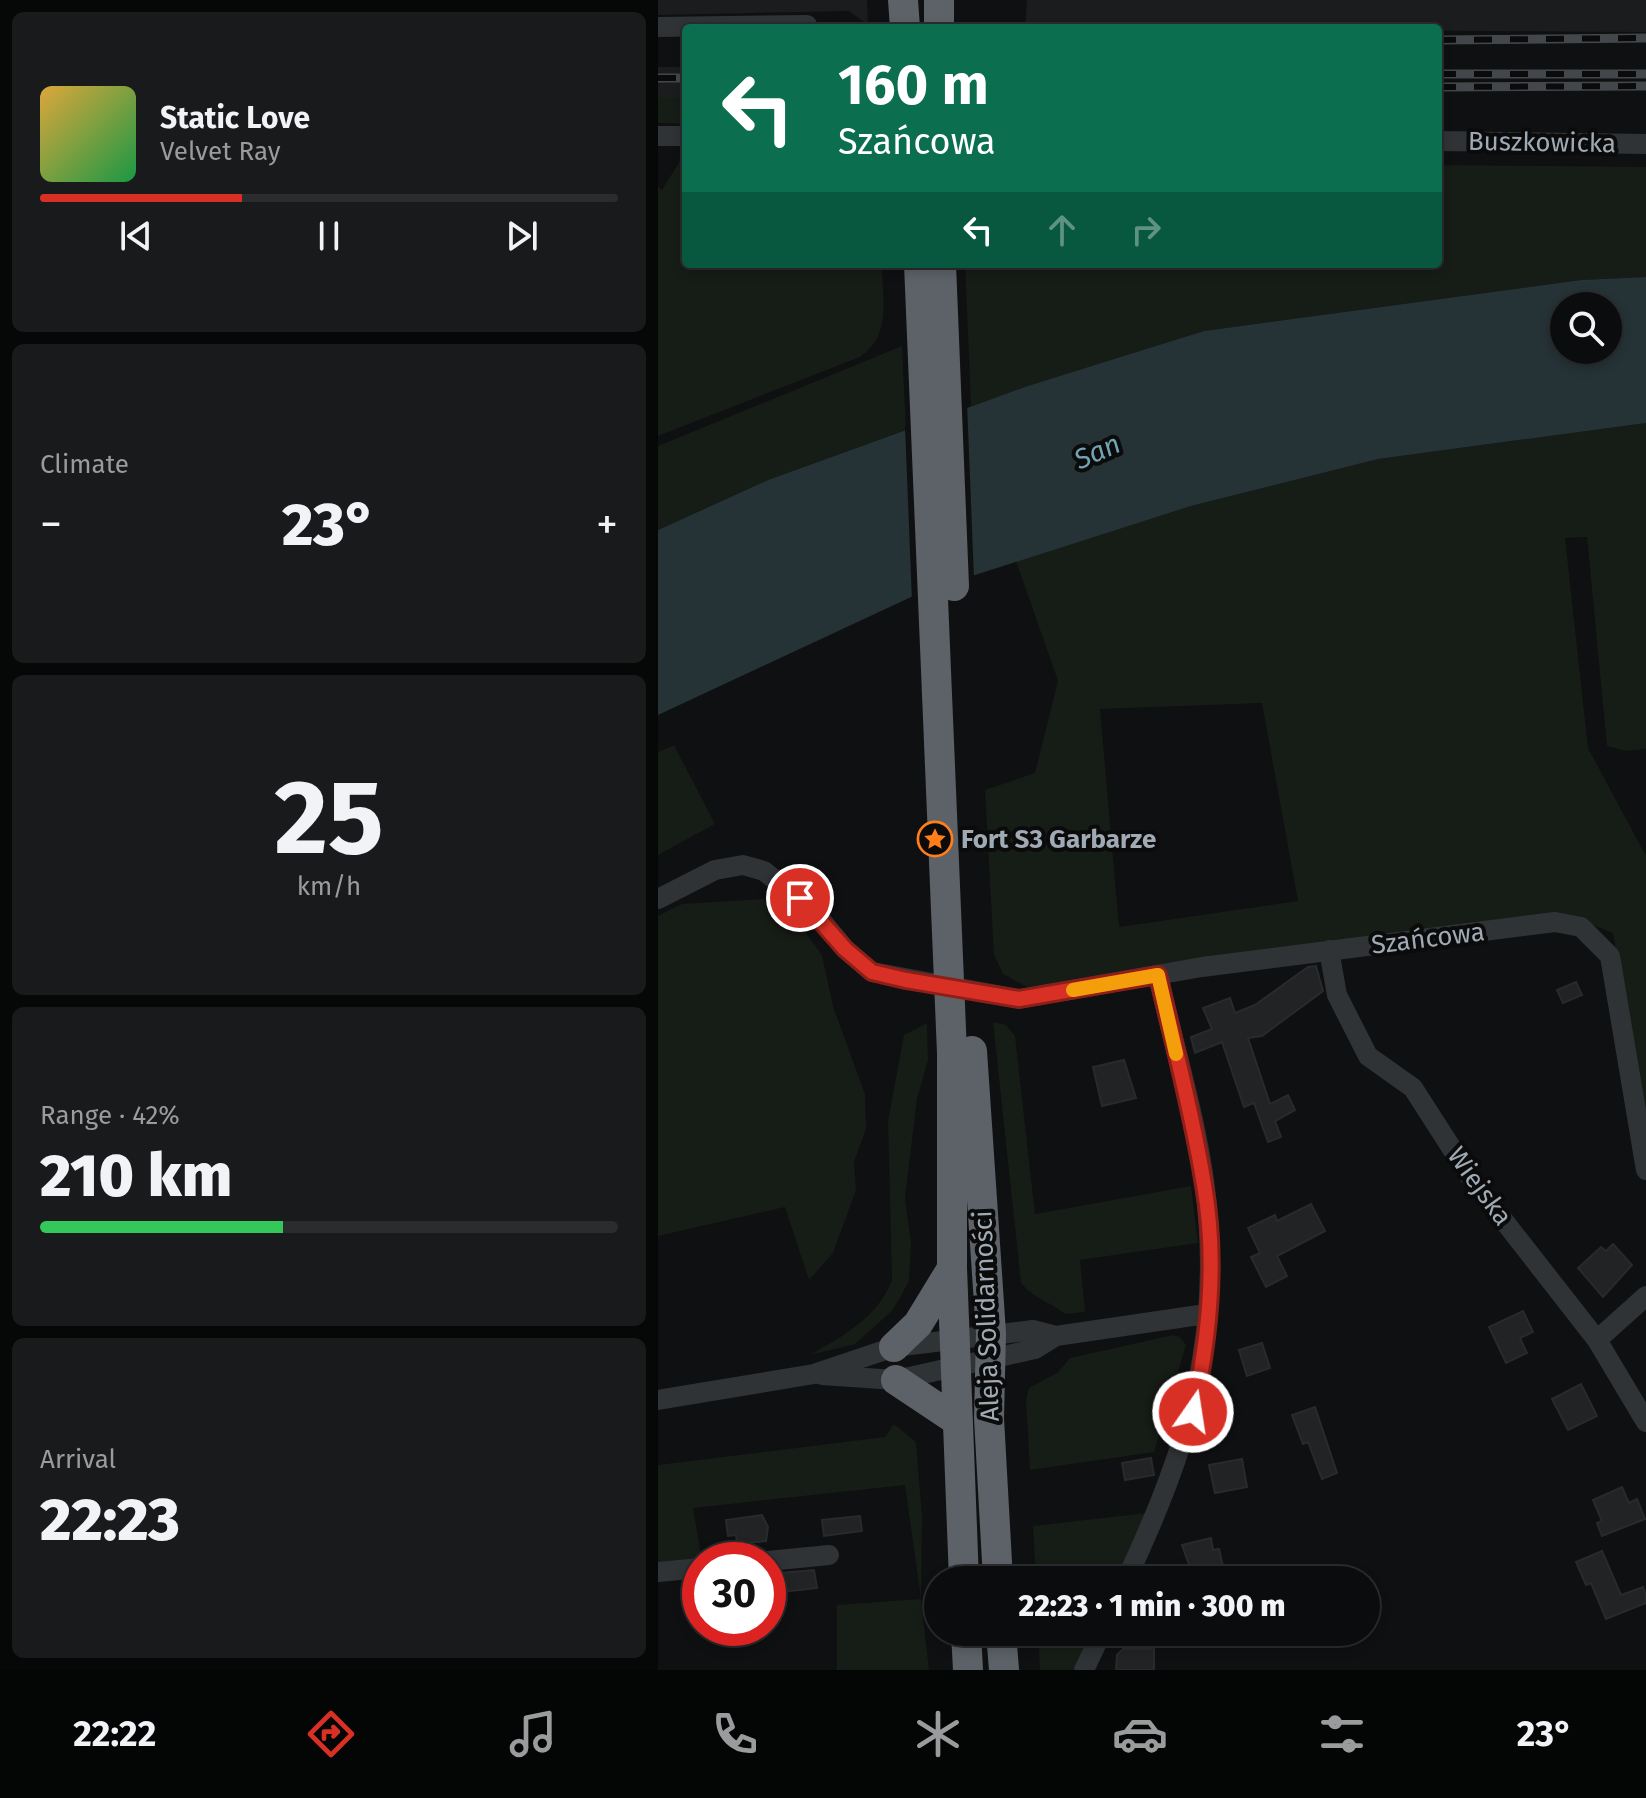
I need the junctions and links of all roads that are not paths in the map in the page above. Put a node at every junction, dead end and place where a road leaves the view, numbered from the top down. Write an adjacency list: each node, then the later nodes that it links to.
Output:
1 (903, 0): 3 (highway)
2 (939, 0): 4 (highway)
3 (905, 24)
4 (939, 24)
5 (658, 27): 6 (street)
6 (682, 27)
7 (658, 136): 8 (street)
8 (682, 136)
9 (1442, 141): 10 (street, Buszkowicka)
10 (1646, 144)
11 (919, 268): 16 (highway, bridge)
12 (941, 268): 16 (highway, bridge)
13 (658, 899): 15 (street, Szańcowa)
14 (1329, 950): 15 (street, Szańcowa); 17 (street, Szańcowa); 22 (street, Wiejska)
15 (1158, 975): 20 (street)
16 (962, 1052): 18 (highway, Aleja Solidarności); 24 (highway, Aleja Solidarności)
17 (1646, 1170)
18 (952, 1268): 23 (highway); 25 (highway, Aleja Solidarności)
19 (1646, 1296): 22 (street)
20 (1206, 1314): 21 (street); 35 (street)
21 (1056, 1336): 24 (street); 24 (street)
22 (1597, 1340): 30 (street, Wiejska)
23 (894, 1347): 25 (street); 26 (street)
24 (989, 1347): 25 (street); 25 (street); 34 (highway, Aleja Solidarności)
25 (955, 1352): 27 (street); 29 (highway, Aleja Solidarności)
26 (814, 1374): 27 (street); 28 (street)
27 (896, 1380): 29 (highway)
28 (658, 1400)
29 (956, 1420): 33 (highway, Aleja Solidarności)
30 (1646, 1422)
31 (829, 1555): 32 (street)
32 (786, 1559)
33 (963, 1566)
34 (997, 1566)
35 (1133, 1566)
36 (682, 1570): 37 (street)
37 (658, 1572)
38 (967, 1646): 41 (highway)
39 (1002, 1646): 42 (highway)
40 (1095, 1646): 43 (street)
41 (968, 1670)
42 (1004, 1670)
43 (1084, 1670)

